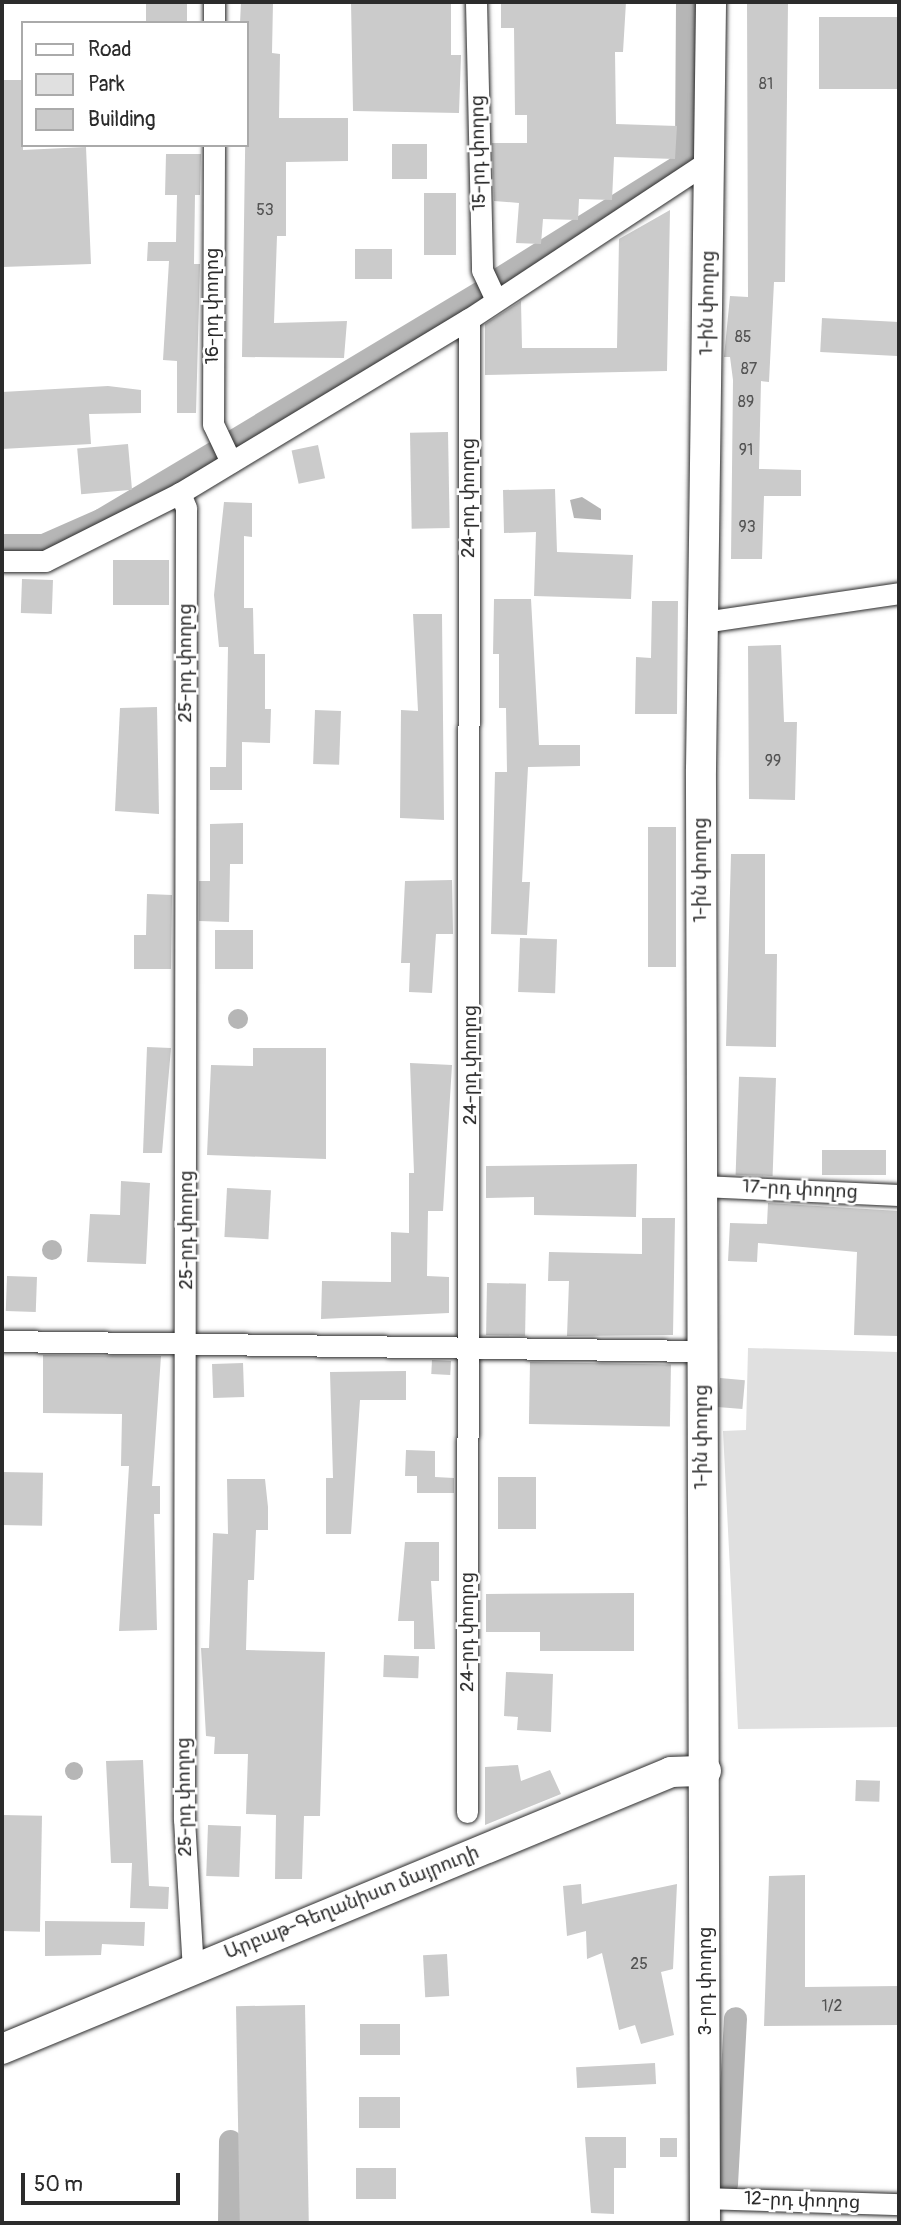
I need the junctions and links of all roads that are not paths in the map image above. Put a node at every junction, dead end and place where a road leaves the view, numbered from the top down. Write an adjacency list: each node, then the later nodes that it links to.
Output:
1 (214, 2): 4 (street)
2 (477, 2): 7 (street, 15-րդ փողոց)
3 (711, 2): 6 (main road, 1-ին փողոց)
4 (214, 21)
5 (214, 147): 9 (street, 16-րդ փողոց)
6 (710, 160): 7 (street); 13 (main road, 1-ին փողոց)
7 (496, 300): 8 (street)
8 (469, 319): 9 (street); 18 (street, 24-րդ փողոց)
9 (231, 462): 10 (street)
10 (180, 493): 11 (street); 17 (street, 25-րդ փողոց)
11 (2, 561)
12 (899, 593): 13 (street)
13 (703, 622): 14 (main road, 1-ին փողոց)
14 (702, 1186): 15 (street, 17-րդ փողոց); 19 (main road, 1-ին փողոց)
15 (899, 1195)
16 (2, 1341): 17 (street)
17 (187, 1343): 18 (street); 23 (street, 25-րդ փողոց)
18 (470, 1348): 19 (street); 22 (street, 24-րդ փողոց)
19 (702, 1351): 20 (main road, 1-ին փողոց)
20 (704, 1738): 21 (main road, 3-րդ փողոց)
21 (706, 1771): 23 (main road, Արբաթ-Գեղանիստ մայրուղի); 26 (main road, 3-րդ փողոց)
22 (467, 1812)
23 (193, 1969): 24 (main road, Արբաթ-Գեղանիստ մայրուղի)
24 (2, 2049)
25 (899, 2204): 26 (street, 12-րդ փողոց)
26 (705, 2211)

